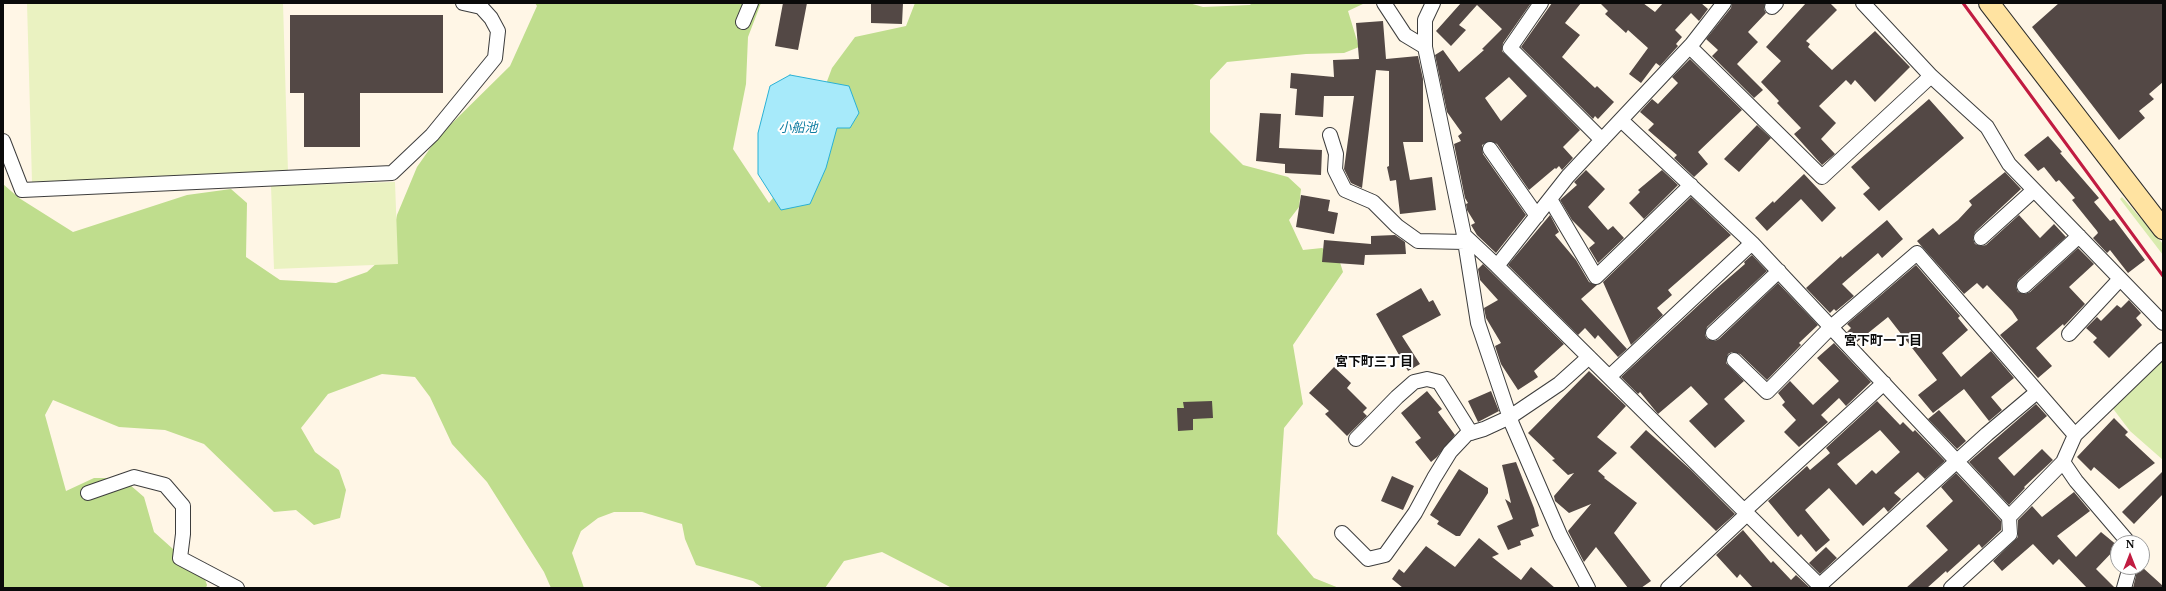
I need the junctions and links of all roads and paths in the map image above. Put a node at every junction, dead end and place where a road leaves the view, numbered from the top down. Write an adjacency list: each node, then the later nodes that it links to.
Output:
1 (463, 3): 16 (street)
2 (751, 3): 9 (street)
3 (1384, 3): 11 (street)
4 (1433, 3): 11 (street)
5 (1541, 3): 15 (street)
6 (1724, 3): 10 (street)
7 (1863, 3): 12 (street)
8 (1989, 3): 22 (street)
9 (744, 22)
10 (1690, 46): 12 (street); 13 (street)
11 (1425, 47): 25 (street)
12 (1931, 76): 19 (street)
13 (1621, 120): 15 (street); 18 (street)
14 (1330, 136): 25 (street)
15 (1602, 140): 20 (street)
16 (3, 141)
17 (1490, 149): 21 (street)
18 (1690, 185): 20 (street); 26 (street)
19 (2034, 190): 23 (street); 24 (street)
20 (1550, 199): 21 (street)
21 (1537, 216): 27 (street)
22 (2163, 229)
23 (2079, 236): 29 (street); 30 (street)
24 (1981, 238)
25 (1464, 239): 27 (street); 41 (street)
26 (1752, 243): 28 (street); 38 (street)
27 (1497, 266): 36 (street)
28 (1779, 271): 32 (street); 33 (street)
29 (2120, 279): 31 (street); 34 (street)
30 (2024, 286)
31 (2163, 323)
32 (1831, 327): 37 (street); 39 (street); 40 (street)
33 (1713, 333)
34 (2069, 334)
35 (2163, 350): 43 (street)
36 (1589, 357): 38 (street); 41 (street)
37 (1734, 360)
38 (1609, 377): 48 (street)
39 (1884, 384): 45 (street); 48 (street)
40 (2037, 392): 43 (street); 45 (street)
41 (1510, 417): 42 (street); 55 (street)
42 (1471, 433): 44 (street); 50 (street)
43 (2075, 435): 46 (street)
44 (1356, 439)
45 (1957, 461): 49 (street); 53 (street)
46 (2063, 462): 49 (street); 51 (street)
47 (88, 493): 54 (street)
48 (1745, 512): 53 (street); 56 (street)
49 (2009, 517): 57 (street)
50 (1342, 533)
51 (2122, 535)
52 (2128, 575): 58 (street)
53 (1820, 587)
54 (237, 588)
55 (1588, 588)
56 (1668, 588)
57 (1951, 588)
58 (2124, 588)

